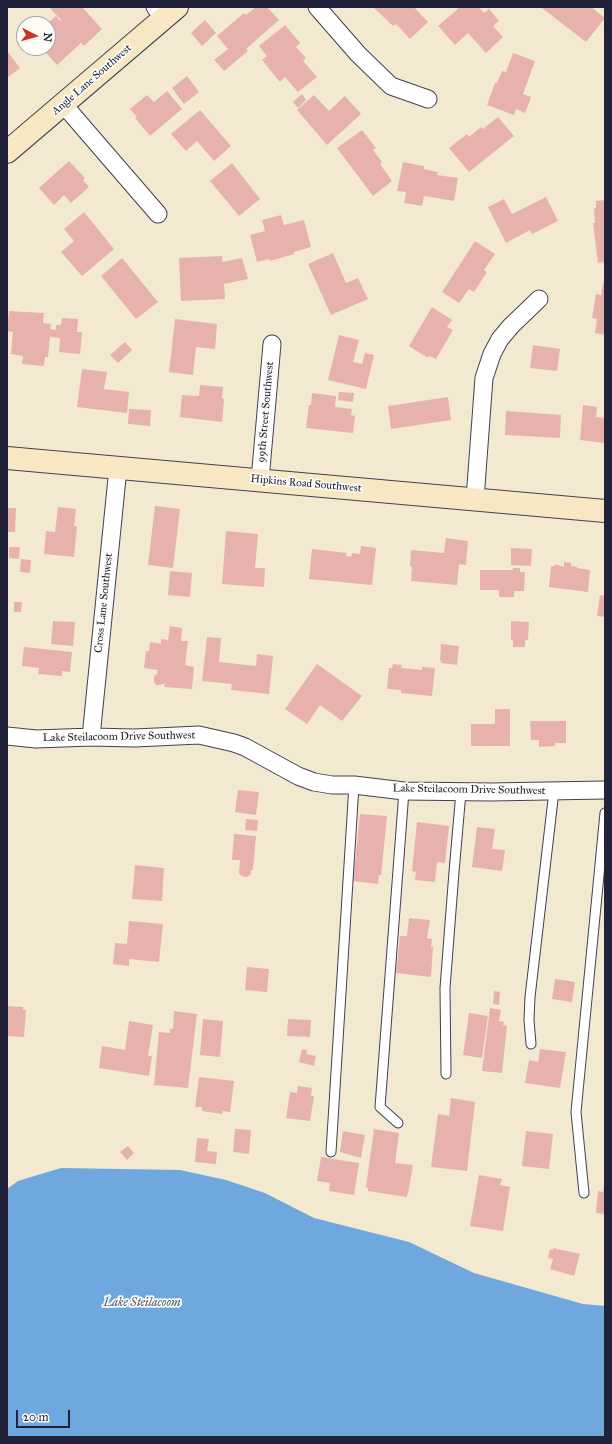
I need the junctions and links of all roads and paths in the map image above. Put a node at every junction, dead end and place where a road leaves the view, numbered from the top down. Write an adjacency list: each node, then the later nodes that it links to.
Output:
1 (317, 7): 3 (street)
2 (165, 11): 4 (street, Angle Lane Southwest)
3 (428, 99)
4 (64, 104): 5 (street, Angle Lane Southwest); 6 (street)
5 (7, 152)
6 (158, 214)
7 (539, 299): 12 (street)
8 (272, 344): 11 (street, 99th Street Southwest)
9 (7, 458): 10 (street, Hipkins Road Southwest)
10 (118, 468): 11 (street, Hipkins Road Southwest); 15 (street, Cross Lane Southwest)
11 (260, 480): 12 (street, Hipkins Road Southwest)
12 (475, 499): 13 (street, Hipkins Road Southwest)
13 (605, 510)
14 (7, 736): 15 (street, Lake Steilacoom Drive Southwest)
15 (91, 737): 16 (street, Lake Steilacoom Drive Southwest)
16 (354, 785): 19 (street, Lake Steilacoom Drive Southwest); 25 (lane)
17 (605, 790): 18 (street, Lake Steilacoom Drive Southwest)
18 (554, 791): 20 (street, Lake Steilacoom Drive Southwest); 22 (lane)
19 (404, 792): 20 (street, Lake Steilacoom Drive Southwest); 24 (lane)
20 (461, 792): 23 (lane)
21 (605, 813): 26 (lane)
22 (532, 1044)
23 (446, 1074)
24 (398, 1123)
25 (331, 1152)
26 (584, 1193)

